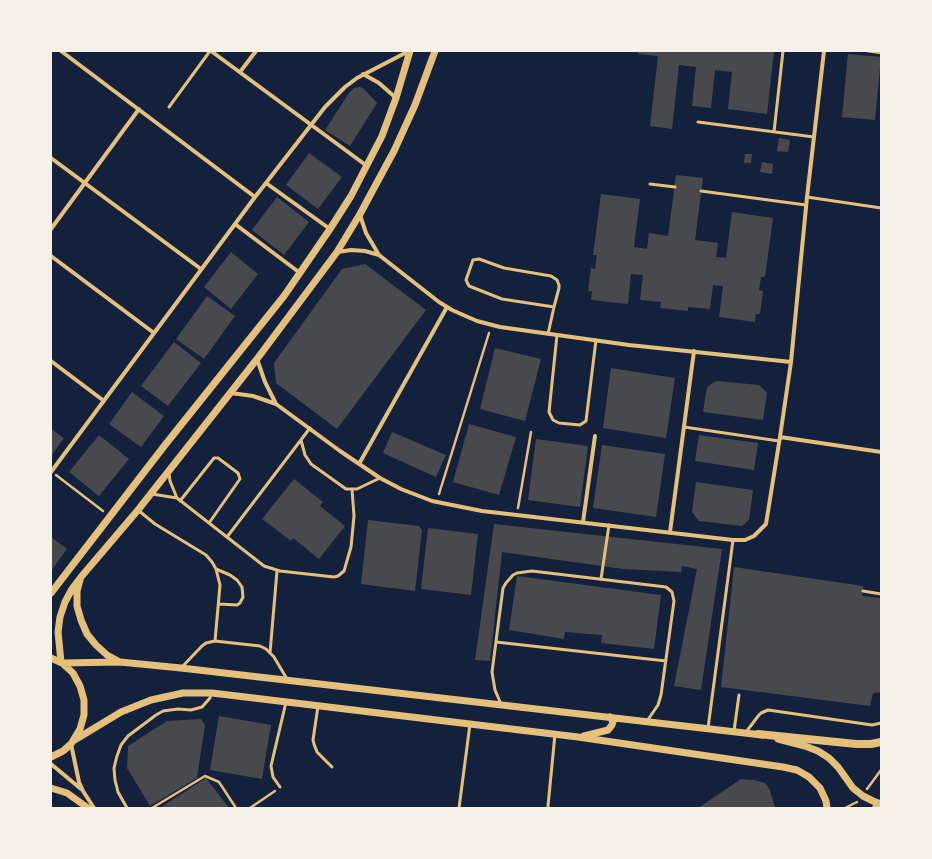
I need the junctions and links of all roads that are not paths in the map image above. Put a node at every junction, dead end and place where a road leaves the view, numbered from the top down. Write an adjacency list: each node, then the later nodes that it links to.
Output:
1 (60, 51): 12 (street)
2 (211, 51): 8 (street); 11 (lane)
3 (256, 51): 8 (street)
4 (410, 51): 9 (street); 10 (street)
5 (435, 51): 28 (street)
6 (783, 51): 15 (lane)
7 (824, 51): 16 (street)
8 (240, 72): 14 (street)
9 (363, 74): 10 (street); 14 (street)
10 (396, 98): 18 (street)
11 (169, 107)
12 (138, 110): 19 (street); 24 (street)
13 (698, 122): 15 (lane)
14 (311, 125): 18 (street); 20 (street)
15 (774, 132): 16 (lane)
16 (814, 137): 25 (street)
17 (51, 158): 19 (street)
18 (367, 166): 31 (street)
19 (85, 183): 30 (street); 35 (street)
20 (266, 183): 24 (street); 31 (street)
21 (650, 184): 22 (lane)
22 (675, 187)
23 (701, 190): 26 (lane)
24 (255, 197): 29 (street)
25 (807, 197): 26 (street); 27 (lane)
26 (806, 205): 46 (street)
27 (881, 208)
28 (360, 214): 32 (street); 33 (street)
29 (235, 224): 35 (street); 36 (street)
30 (51, 229)
31 (330, 229): 36 (street)
32 (337, 252): 33 (street); 44 (street)
33 (379, 255): 37 (street)
34 (51, 256): 39 (street)
35 (201, 269): 39 (street)
36 (301, 273): 76 (street)
37 (447, 307): 40 (street); 56 (street)
38 (554, 307): 38 (lane); 40 (lane)
39 (154, 333): 48 (street)
40 (548, 334): 41 (street)
41 (557, 335): 42 (street); 42 (lane)
42 (596, 340): 43 (street)
43 (694, 351): 46 (street); 50 (street)
44 (257, 359): 47 (street); 49 (street)
45 (51, 361): 48 (street)
46 (791, 362): 53 (street)
47 (231, 393): 49 (street); 58 (street)
48 (104, 401): 57 (street)
49 (276, 404): 51 (street)
50 (684, 427): 53 (lane); 68 (street)
51 (310, 428): 54 (lane); 56 (street)
52 (595, 436): 65 (street)
53 (780, 439): 55 (street); 70 (street)
54 (301, 440): 60 (lane); 69 (lane)
55 (881, 452)
56 (359, 464): 59 (street)
57 (51, 471)
58 (168, 472): 61 (street); 62 (lane)
59 (380, 478): 60 (lane); 65 (street)
60 (352, 489): 72 (lane)
61 (151, 494): 62 (lane); 64 (street)
62 (177, 498): 63 (lane)
63 (180, 501): 66 (lane); 66 (lane)
64 (138, 510): 71 (lane); 73 (street)
65 (583, 522): 67 (street)
66 (209, 523): 69 (lane)
67 (609, 525): 68 (street); 74 (lane)
68 (670, 532): 70 (street)
69 (227, 538): 72 (lane)
70 (733, 540): 97 (lane)
71 (216, 569): 78 (lane); 78 (lane)
72 (277, 571): 81 (lane)
73 (80, 577): 84 (street); 85 (street)
74 (601, 579): 80 (lane); 83 (lane)
75 (863, 591): 77 (lane)
76 (51, 593)
77 (881, 594)
78 (219, 604): 79 (lane)
79 (215, 641): 81 (lane); 86 (lane)
80 (496, 642): 83 (lane); 91 (lane)
81 (270, 653): 87 (lane)
82 (51, 658): 85 (street)
83 (666, 661): 94 (lane)
84 (120, 662): 85 (street); 86 (street)
85 (61, 663): 104 (street)
86 (181, 668): 87 (street)
87 (288, 680): 91 (street)
88 (212, 693): 90 (street); 104 (street); 115 (lane)
89 (738, 695): 98 (lane)
90 (286, 702): 92 (street); 108 (lane)
91 (501, 704): 93 (street)
92 (318, 706): 96 (street); 107 (lane)
93 (610, 717): 94 (street); 102 (street)
94 (647, 721): 97 (street)
95 (881, 723): 99 (lane)
96 (470, 724): 100 (street); 116 (lane)
97 (708, 728): 98 (street)
98 (734, 731): 99 (street)
99 (746, 732): 101 (street)
100 (555, 734): 102 (street); 112 (lane)
101 (758, 734): 103 (main road); 111 (street)
102 (578, 737): 117 (street)
103 (881, 742)
104 (72, 743): 105 (street); 110 (street)
105 (51, 757)
106 (51, 764): 110 (street)
107 (332, 767)
108 (280, 787)
109 (51, 788): 113 (street)
110 (83, 791): 114 (street)
111 (881, 805): 118 (main road)
112 (548, 806)
113 (88, 808)
114 (94, 808)
115 (127, 808)
116 (459, 808)
117 (827, 808)
118 (877, 808)

